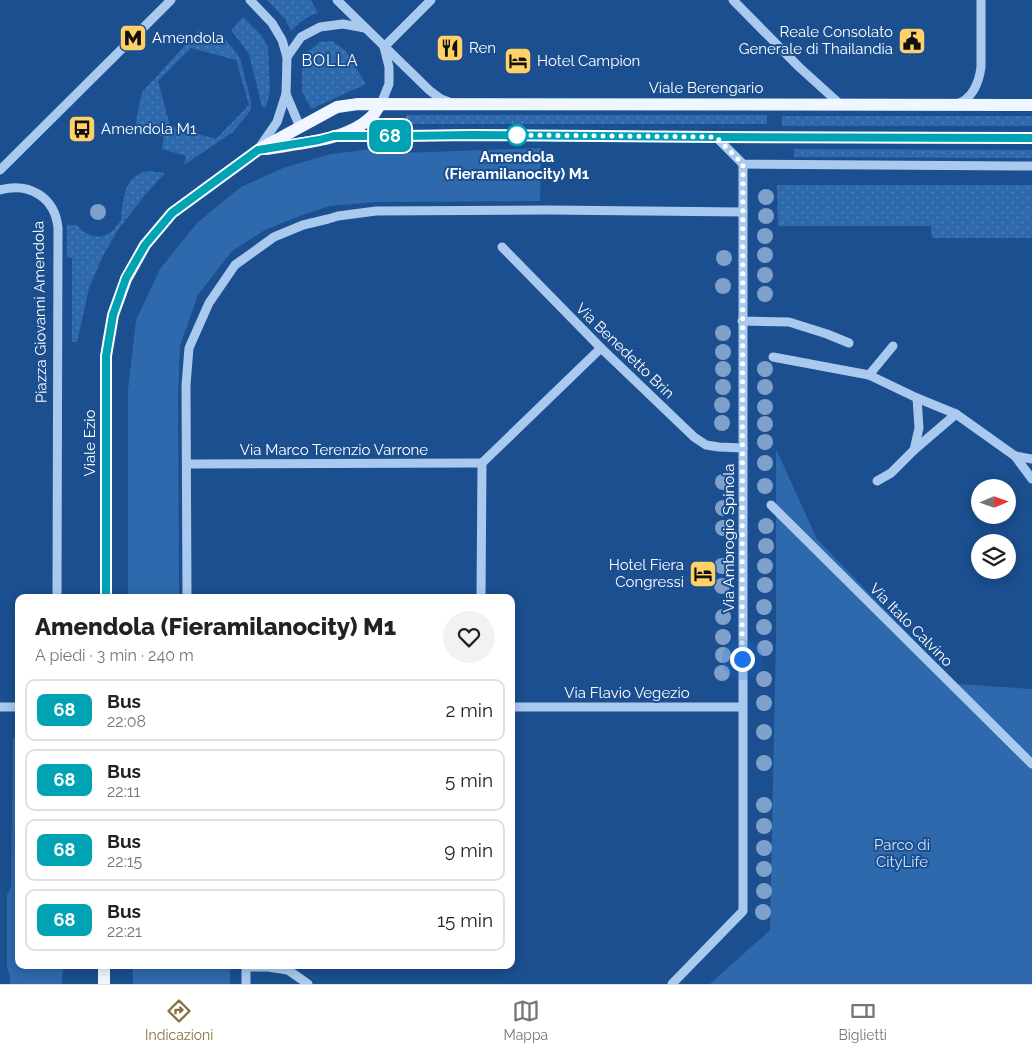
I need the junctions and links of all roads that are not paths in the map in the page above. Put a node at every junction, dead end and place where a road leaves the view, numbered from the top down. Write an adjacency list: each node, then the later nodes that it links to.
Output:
1 (171, 0): 24 (street)
2 (250, 0): 9 (street)
3 (337, 0): 7 (street)
4 (431, 0): 8 (street)
5 (733, 0): 13 (street)
6 (981, 0): 14 (street)
7 (365, 28): 8 (street); 9 (street)
8 (384, 47): 11 (street); 12 (street)
9 (287, 57): 10 (street)
10 (286, 94): 16 (street); 21 (street)
11 (381, 104): 12 (main road, Viale Berengario); 16 (main road); 17 (main road)
12 (464, 104): 13 (main road, Viale Berengario)
13 (841, 105): 14 (main road, Viale Berengario)
14 (948, 105): 15 (main road, Viale Berengario)
15 (1032, 106)
16 (300, 127): 20 (main road); 21 (main road)
17 (334, 136): 18 (main road); 20 (main road)
18 (716, 137): 19 (main road); 22 (street)
19 (1032, 138)
20 (319, 140): 21 (main road)
21 (258, 150): 46 (main road, Viale Ezio)
22 (743, 164): 23 (street); 26 (street, Via Ambrogio Spinola)
23 (1032, 166)
24 (0, 170)
25 (0, 190): 45 (street, Piazza Giovanni Amendola)
26 (743, 212): 28 (street, Via Ambrogio Spinola); 41 (street)
27 (502, 247): 31 (street, Via Benedetto Brin)
28 (742, 321): 29 (street); 36 (street, Via Ambrogio Spinola)
29 (848, 343)
30 (893, 346): 33 (street)
31 (601, 348): 36 (street, Via Benedetto Brin); 40 (street)
32 (773, 357): 33 (street)
33 (869, 375): 34 (street)
34 (917, 398): 35 (street); 37 (street)
35 (956, 414): 37 (street); 38 (street)
36 (743, 448): 52 (street, Via Ambrogio Spinola)
37 (914, 450): 43 (street)
38 (1014, 456): 39 (street); 42 (street)
39 (1032, 459)
40 (482, 463): 41 (street, Via Marco Terenzio Varrone); 48 (street)
41 (187, 464): 47 (street)
42 (1032, 478)
43 (877, 481)
44 (771, 505): 53 (street, Via Italo Calvino)
45 (57, 594)
46 (106, 594)
47 (187, 594)
48 (482, 594)
49 (0, 707): 50 (street)
50 (15, 707)
51 (515, 707): 52 (street, Via Flavio Vegezio)
52 (742, 707): 60 (street, Via Ambrogio Spinola)
53 (1032, 764)
54 (104, 969): 57 (main road)
55 (246, 969): 58 (street)
56 (278, 969): 59 (street)
57 (104, 984)
58 (246, 984)
59 (308, 984)
60 (672, 984)

